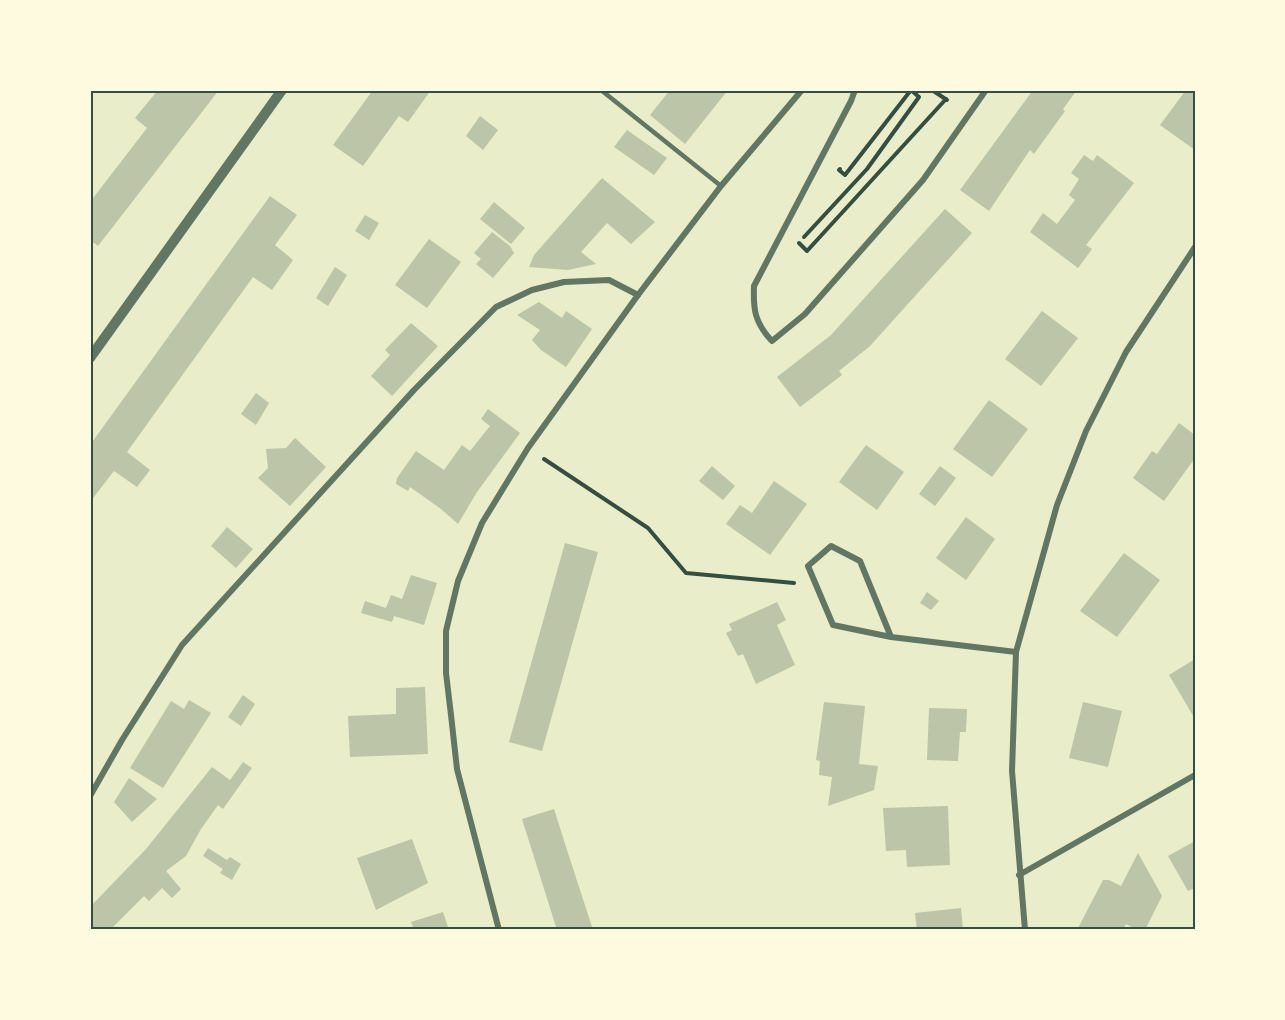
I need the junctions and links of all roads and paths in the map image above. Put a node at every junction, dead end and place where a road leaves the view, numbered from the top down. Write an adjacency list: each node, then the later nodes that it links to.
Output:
1 (282, 90): 12 (street)
2 (601, 90): 9 (lane)
3 (802, 90): 9 (street)
4 (855, 90): 7 (street)
5 (911, 90): 6 (path); 8 (path)
6 (932, 90)
7 (986, 90)
8 (844, 160)
9 (721, 186): 11 (street)
10 (1195, 247): 16 (street)
11 (638, 295): 13 (street); 18 (street)
12 (90, 358)
13 (528, 448): 14 (path); 20 (street)
14 (816, 586): 15 (street); 15 (street)
15 (891, 636): 16 (street)
16 (1016, 652): 19 (street)
17 (1195, 775): 19 (street)
18 (90, 796)
19 (1019, 875): 21 (street)
20 (498, 930)
21 (1025, 930)

